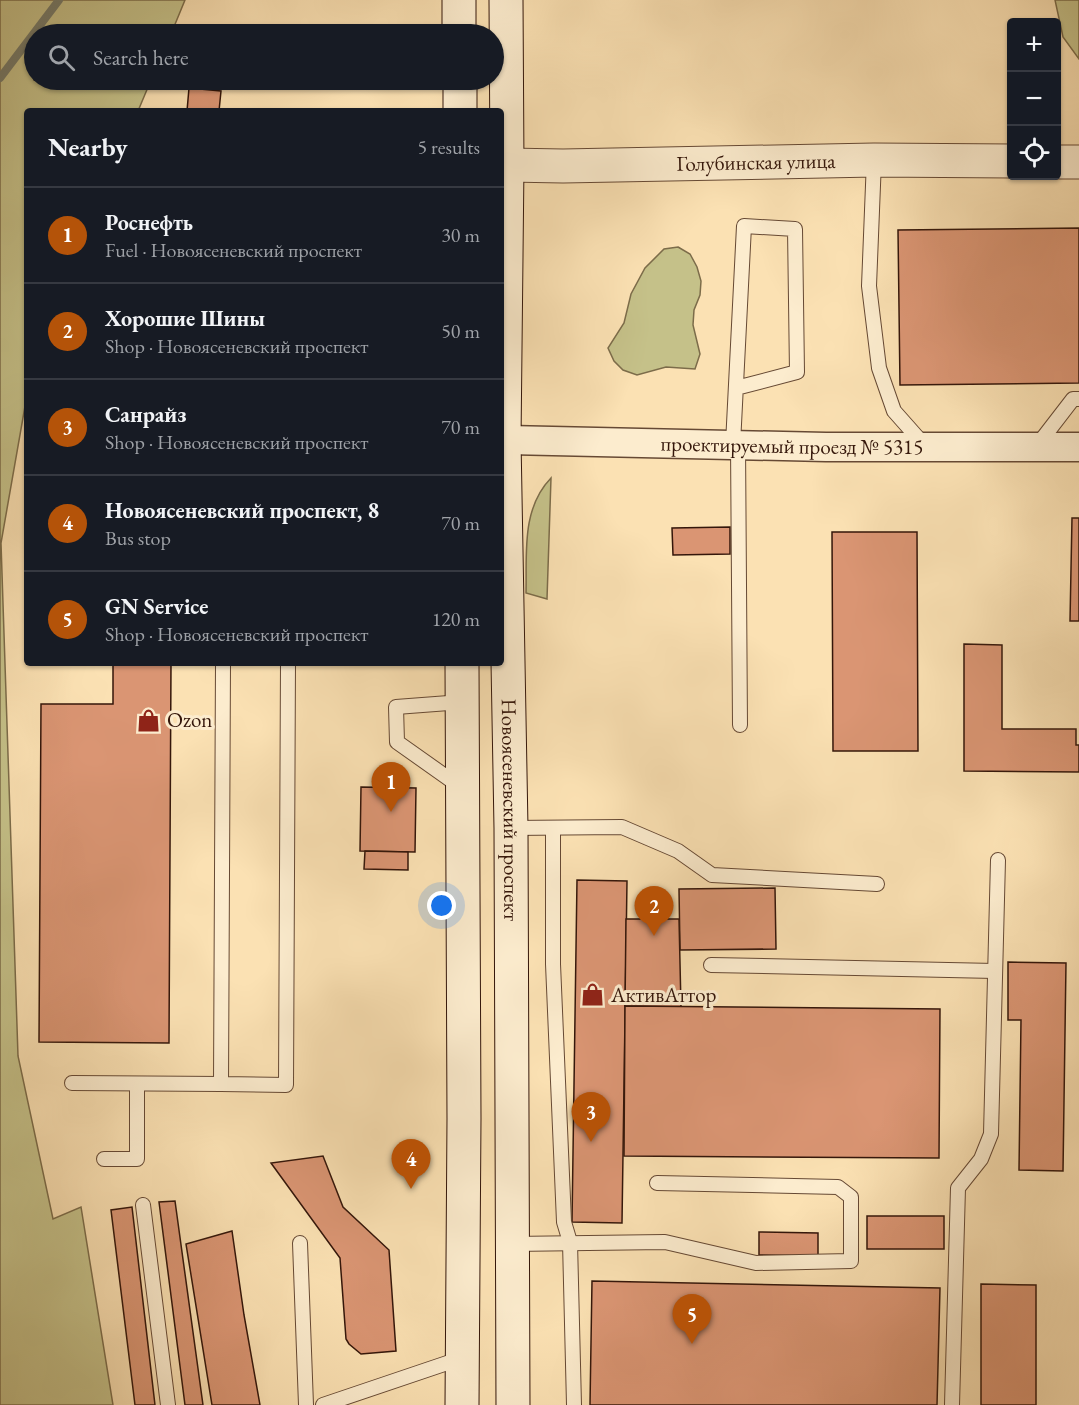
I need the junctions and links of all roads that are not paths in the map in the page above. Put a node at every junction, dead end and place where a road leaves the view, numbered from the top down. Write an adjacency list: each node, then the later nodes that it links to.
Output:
1 (459, 0): 3 (main road)
2 (506, 0): 10 (main road, Новоясеневский проспект)
3 (459, 24)
4 (460, 90): 5 (main road)
5 (460, 108)
6 (874, 160): 7 (main road, Голубинская улица); 10 (main road, Голубинская улица); 15 (lane)
7 (1007, 161)
8 (1061, 162): 9 (main road)
9 (1079, 162)
10 (504, 165): 13 (main road, Новоясеневский проспект)
11 (736, 388): 11 (lane); 14 (lane)
12 (1079, 399): 16 (lane)
13 (504, 440): 14 (street, проектируемый проезд № 5315); 24 (main road, Новоясеневский проспект)
14 (736, 444): 15 (street, проектируемый проезд № 5315); 22 (lane)
15 (926, 447): 16 (street, проектируемый проезд № 5315)
16 (1036, 447): 17 (street, проектируемый проезд № 5315)
17 (1079, 447)
18 (224, 666): 32 (lane)
19 (288, 666): 32 (lane)
20 (462, 666): 21 (main road)
21 (462, 702): 23 (main road); 23 (lane)
22 (740, 725)
23 (462, 789): 39 (main road)
24 (511, 828): 25 (lane); 38 (main road, Новоясеневский проспект)
25 (553, 828): 27 (lane); 36 (lane)
26 (998, 860): 29 (lane)
27 (876, 884)
28 (711, 965): 29 (lane)
29 (995, 970): 46 (lane)
30 (72, 1083): 31 (lane)
31 (137, 1084): 32 (lane); 33 (lane)
32 (221, 1084)
33 (104, 1159)
34 (657, 1183): 36 (lane)
35 (143, 1205): 40 (lane)
36 (570, 1242): 38 (lane); 45 (lane)
37 (300, 1243): 41 (lane)
38 (512, 1244): 44 (main road, Новоясеневский проспект)
39 (462, 1358): 42 (lane); 43 (main road)
40 (168, 1405)
41 (306, 1405)
42 (323, 1405)
43 (462, 1405)
44 (513, 1405)
45 (574, 1405)
46 (952, 1405)

